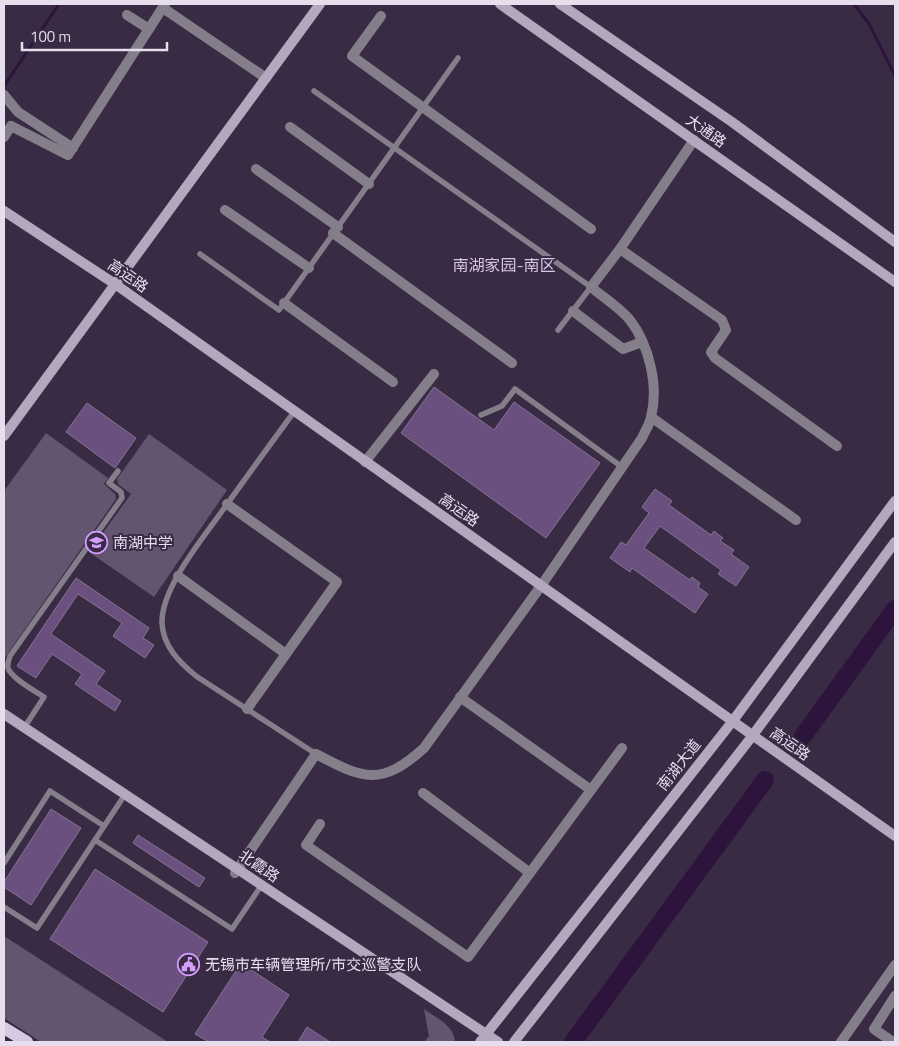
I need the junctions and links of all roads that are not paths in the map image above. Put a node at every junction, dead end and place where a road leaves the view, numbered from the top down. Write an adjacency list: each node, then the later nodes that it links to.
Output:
1 (312, 4): 10 (main road)
2 (320, 4): 10 (main road)
3 (500, 4): 16 (main road, 大通路)
4 (560, 4): 26 (main road, 大通路)
5 (164, 6): 8 (street); 10 (street)
6 (127, 15): 8 (street)
7 (381, 16): 13 (street)
8 (149, 29): 17 (street)
9 (458, 58): 13 (lane)
10 (264, 76): 31 (main road)
11 (314, 91): 18 (lane)
12 (4, 95): 17 (street)
13 (423, 108): 18 (lane); 24 (street)
14 (290, 127): 20 (street)
15 (4, 137): 17 (street)
16 (694, 140): 27 (street); 30 (main road, 大通路)
17 (73, 148)
18 (394, 148): 20 (lane); 32 (lane)
19 (256, 169): 25 (street)
20 (369, 184): 25 (lane)
21 (225, 210): 29 (street)
22 (4, 211): 31 (main road, 高运路)
23 (4, 216): 31 (main road, 高运路)
24 (591, 229)
25 (336, 230): 29 (lane); 37 (street)
26 (895, 242)
27 (620, 249): 32 (street); 45 (street)
28 (200, 254): 33 (lane)
29 (308, 268): 33 (lane)
30 (895, 282)
31 (111, 285): 40 (main road, 高运路); 43 (main road); 44 (main road)
32 (591, 288): 34 (lane); 36 (street)
33 (284, 303): 39 (street)
34 (573, 311): 35 (lane); 36 (street)
35 (558, 330)
36 (642, 342): 42 (street)
37 (512, 362)
38 (434, 374): 46 (street)
39 (393, 382)
40 (293, 413): 46 (main road, 高运路); 50 (lane); 54 (main road, 高运路)
41 (481, 415): 47 (lane)
42 (651, 417): 47 (street); 51 (street)
43 (4, 427)
44 (4, 436)
45 (837, 446)
46 (365, 462): 54 (main road, 高运路)
47 (622, 467): 54 (street)
48 (118, 471): 61 (lane)
49 (895, 501): 60 (main road, 南湖大道)
50 (227, 504): 53 (lane); 55 (street)
51 (796, 520)
52 (895, 542): 62 (main road)
53 (178, 576): 55 (street); 57 (lane)
54 (540, 587): 56 (street); 60 (main road, 高运路)
55 (286, 654): 57 (street)
56 (460, 697): 64 (street); 65 (street)
57 (247, 709): 64 (lane)
58 (4, 714): 61 (main road, 北霞路)
59 (4, 718): 61 (main road, 北霞路)
60 (731, 723): 62 (main road, 高运路); 81 (main road, 南湖大道)
61 (23, 729): 67 (main road, 北霞路); 74 (main road, 北霞路)
62 (751, 738): 70 (main road, 高运路); 72 (main road, 高运路); 84 (main road)
63 (622, 748): 65 (street)
64 (316, 754): 74 (street)
65 (591, 790): 75 (street)
66 (423, 793): 75 (street)
67 (122, 799): 69 (lane); 74 (main road, 北霞路)
68 (320, 824): 75 (street)
69 (104, 826): 71 (lane); 73 (lane)
70 (895, 836)
71 (95, 840): 76 (lane); 77 (lane)
72 (895, 840)
73 (4, 863)
74 (236, 871): 76 (main road, 北霞路); 81 (main road, 北霞路)
75 (530, 873)
76 (259, 889): 81 (main road, 北霞路)
77 (4, 907)
78 (895, 964): 85 (street)
79 (895, 996): 86 (street)
80 (4, 1028): 82 (main road)
81 (485, 1039): 83 (main road, 北霞路)
82 (27, 1042)
83 (498, 1042)
84 (514, 1042)
85 (841, 1042)
86 (893, 1042)

